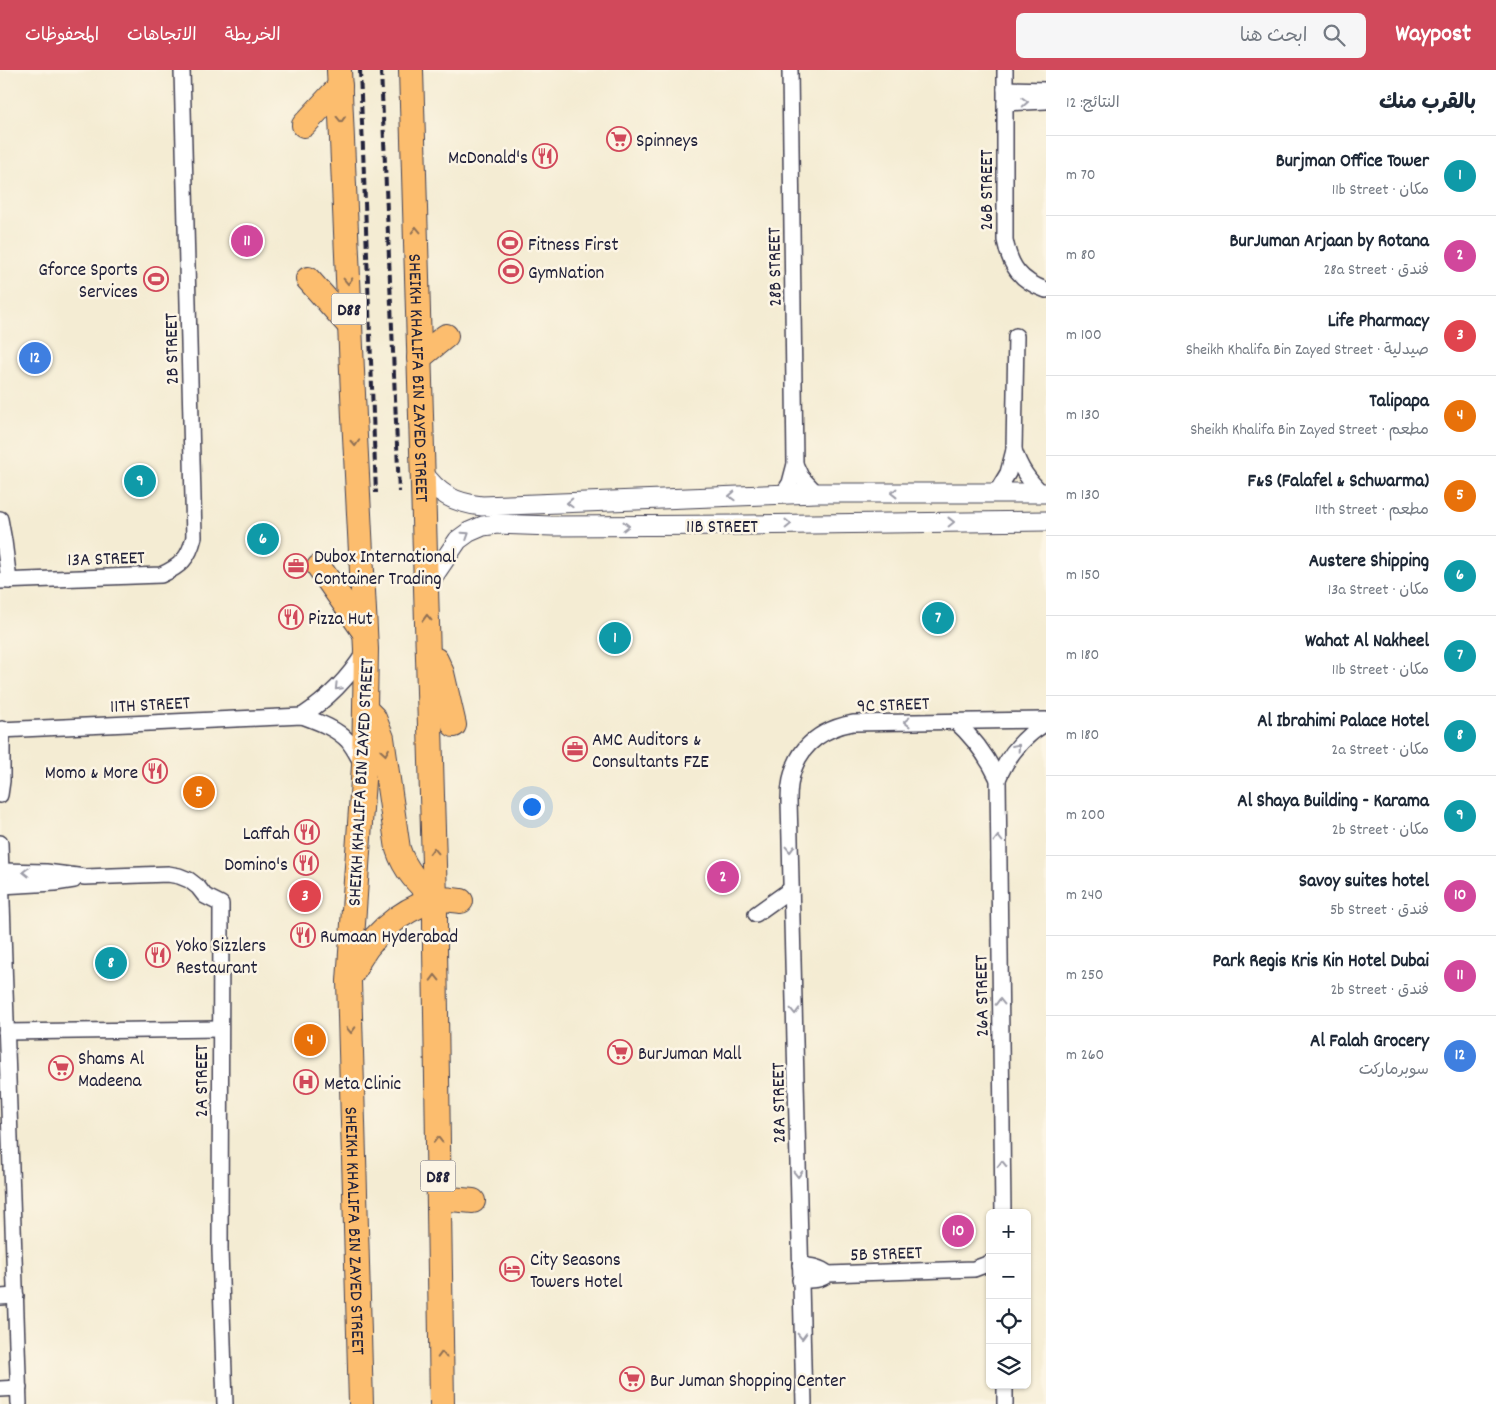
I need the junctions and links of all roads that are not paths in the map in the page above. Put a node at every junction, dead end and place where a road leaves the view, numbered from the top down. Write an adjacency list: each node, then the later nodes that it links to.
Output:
1 (182, 70): 25 (street, 2B STREET)
2 (411, 70): 15 (main road, SHEIKH KHALIFA BIN ZAYED STREET / D88, one-way to 2)
3 (790, 70): 17 (street, 28B STREET)
4 (1005, 70): 7 (street, 26B STREET)
5 (340, 78): 9 (main road); 12 (main road, SHEIKH KHALIFA BIN ZAYED STREET / D88, one-way to 12)
6 (1046, 90): 7 (street)
7 (1005, 96): 8 (street, one-way to 8); 11 (street, 26B STREET)
8 (1046, 101)
9 (304, 125)
10 (308, 279): 12 (main road)
11 (1046, 290)
12 (350, 326): 29 (main road, SHEIKH KHALIFA BIN ZAYED STREET / D88, one-way to 29)
13 (446, 336): 15 (main road)
14 (1016, 336): 16 (street)
15 (419, 358): 18 (main road, SHEIKH KHALIFA BIN ZAYED STREET / D88)
16 (1014, 450): 20 (street); 21 (street)
17 (795, 464): 19 (street); 22 (street, 28B STREET)
18 (422, 471): 22 (street, 11B STREET, one-way to 18); 28 (main road, SHEIKH KHALIFA BIN ZAYED STREET / D88)
19 (816, 493): 20 (street, 11B STREET, one-way to 19); 22 (street, 11B STREET)
20 (996, 493): 21 (street, 11B STREET)
21 (1044, 493)
22 (783, 494)
23 (0, 519): 27 (street)
24 (1046, 521): 28 (street, 11B STREET, one-way to 24)
25 (194, 537): 27 (street, 13A STREET)
26 (319, 568): 29 (main road)
27 (4, 581)
28 (426, 587): 30 (main road, SHEIKH KHALIFA BIN ZAYED STREET / D88, one-way to 28)
29 (366, 641): 31 (main road, SHEIKH KHALIFA BIN ZAYED STREET / D88); 32 (street, one-way to 32)
30 (428, 647): 35 (main road); 44 (main road, SHEIKH KHALIFA BIN ZAYED STREET / D88, one-way to 30)
31 (365, 709): 37 (main road, SHEIKH KHALIFA BIN ZAYED STREET / D88); 44 (main road, one-way to 44)
32 (302, 716): 36 (street, 11TH STREET); 37 (street, 11TH STREET)
33 (955, 721): 34 (street, 9C STREET); 38 (street, 26A STREET); 40 (street, 9C STREET, one-way to 40)
34 (1046, 722): 38 (street, 26A STREET, one-way to 34)
35 (454, 726)
36 (1, 730): 39 (street)
37 (364, 766): 47 (main road, SHEIKH KHALIFA BIN ZAYED STREET / D88)
38 (998, 779): 53 (street, 26A STREET, one-way to 38)
39 (0, 795)
40 (789, 800): 43 (street, 28A STREET, one-way to 43)
41 (0, 843): 42 (street)
42 (1, 878): 48 (street, 2A STREET); 49 (street)
43 (792, 889): 46 (street); 57 (street, 28A STREET, one-way to 57)
44 (435, 900): 45 (main road); 47 (main road); 51 (main road, SHEIKH KHALIFA BIN ZAYED STREET / D88, one-way to 44)
45 (461, 901)
46 (756, 914)
47 (349, 981): 66 (main road, SHEIKH KHALIFA BIN ZAYED STREET / D88, one-way to 66)
48 (220, 1029): 49 (street); 65 (street, 2A STREET)
49 (6, 1032): 50 (street)
50 (4, 1056): 54 (street)
51 (439, 1198): 52 (main road); 67 (main road, SHEIKH KHALIFA BIN ZAYED STREET / D88, one-way to 51)
52 (473, 1201)
53 (1003, 1209)
54 (6, 1220): 59 (street)
55 (986, 1264): 56 (street, 5B STREET)
56 (974, 1269): 57 (street, 5B STREET); 58 (street, 5B STREET)
57 (800, 1273): 68 (street, 28A STREET, one-way to 68)
58 (986, 1274)
59 (16, 1296): 60 (street); 61 (street)
60 (0, 1297)
61 (19, 1388): 62 (street); 64 (street)
62 (0, 1389)
63 (1005, 1389): 69 (street)
64 (19, 1404)
65 (224, 1404)
66 (360, 1404)
67 (442, 1404)
68 (804, 1404)
69 (1005, 1404)

